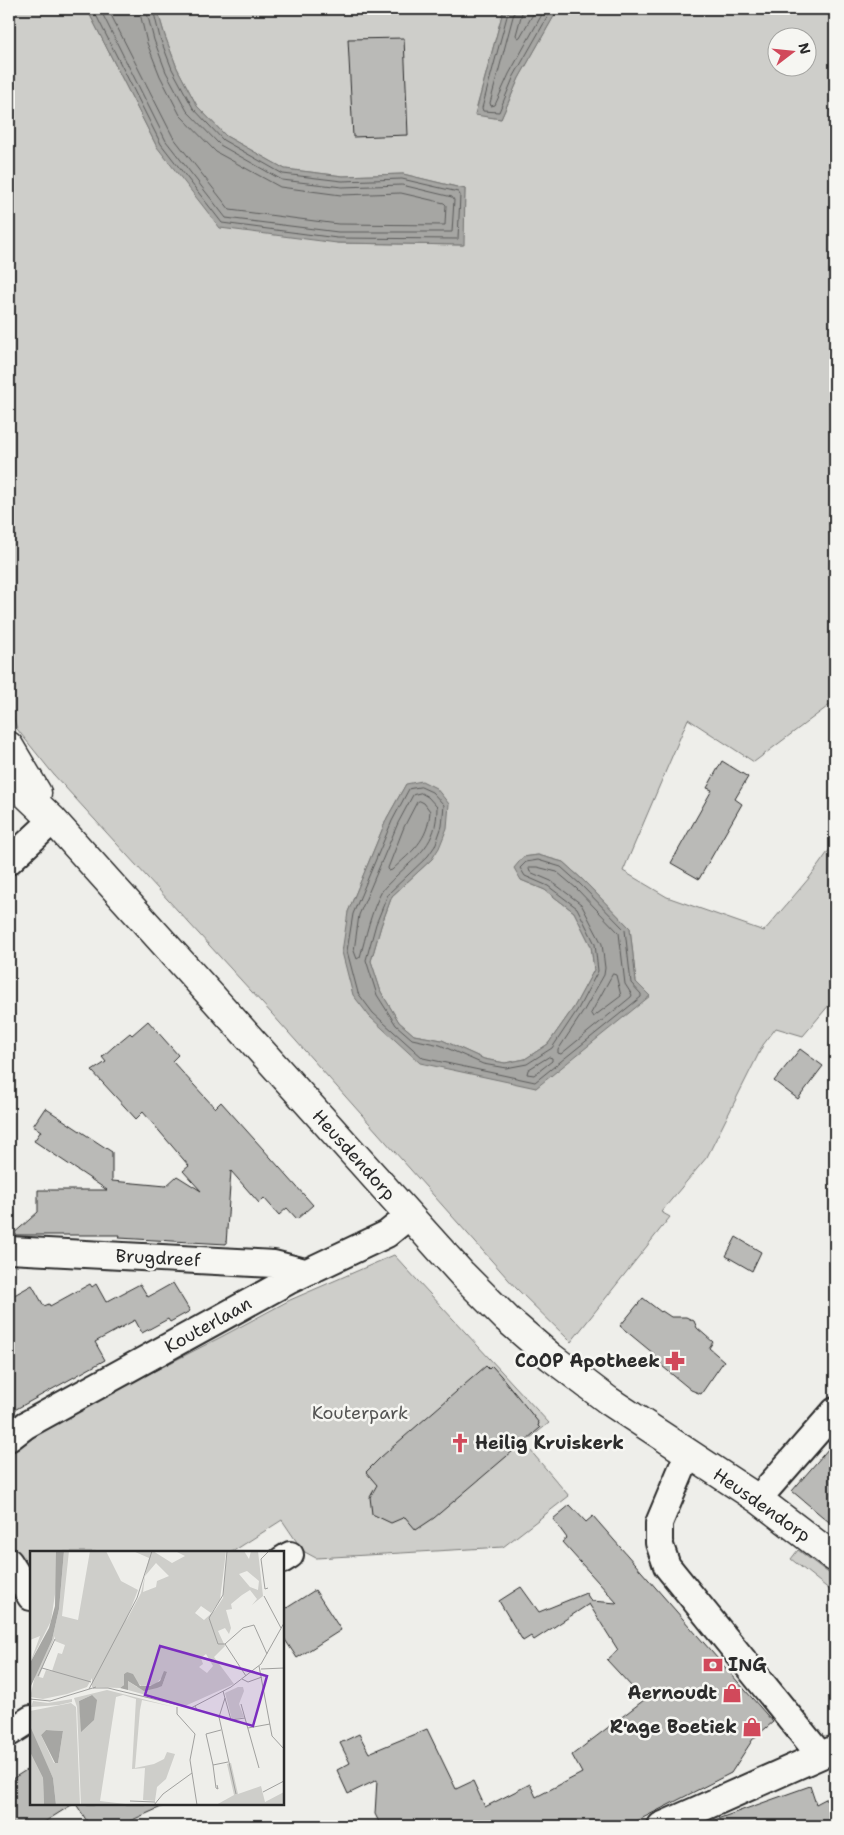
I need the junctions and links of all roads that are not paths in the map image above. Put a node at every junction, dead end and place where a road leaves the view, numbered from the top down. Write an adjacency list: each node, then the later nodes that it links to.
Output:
1 (9, 746): 3 (main road)
2 (9, 778): 3 (main road)
3 (53, 820): 4 (street); 5 (main road, Heusdendorp)
4 (9, 861)
5 (409, 1216): 7 (street, Kouterlaan); 10 (main road, Heusdendorp)
6 (9, 1250): 7 (street, Brugdreef)
7 (305, 1272): 9 (street, Kouterlaan)
8 (835, 1411): 11 (street)
9 (9, 1438)
10 (688, 1454): 11 (main road, Heusdendorp); 17 (street)
11 (758, 1499): 12 (main road, Heusdendorp)
12 (835, 1558)
13 (9, 1562): 14 (street)
14 (30, 1595)
15 (30, 1720): 16 (street)
16 (9, 1733)
17 (828, 1752): 18 (street)
18 (661, 1826)

